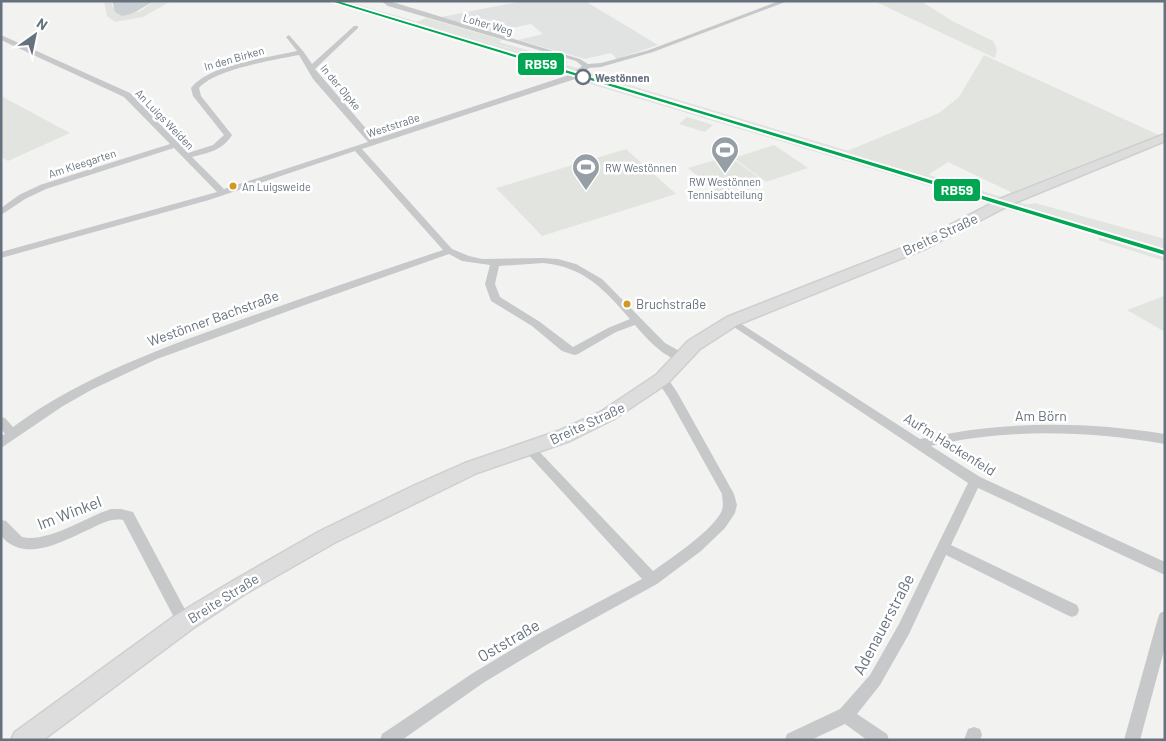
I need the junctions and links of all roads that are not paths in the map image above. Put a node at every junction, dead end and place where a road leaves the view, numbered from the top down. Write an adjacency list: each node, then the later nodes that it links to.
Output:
1 (404, 1): 3 (street)
2 (785, 1): 8 (street, Weststraße)
3 (387, 3): 8 (street, Loher Weg)
4 (356, 27): 9 (street, In der Olpke)
5 (1, 37): 12 (street, An Luigs Weiden)
6 (289, 37): 7 (street, In der Olpke)
7 (301, 52): 9 (street, In der Olpke); 14 (street, In den Birken)
8 (587, 66): 11 (street, Weststraße)
9 (310, 69): 11 (street, In der Olpke)
10 (1165, 137): 21 (street, Breite Straße)
11 (374, 143): 13 (street, Weststraße)
12 (174, 145): 14 (street, An Luigs Weiden); 16 (street, Am Kleegarten)
13 (357, 148): 15 (street, Weststraße); 17 (street)
14 (186, 156): 15 (street, An Luigs Weiden)
15 (222, 192): 18 (street, Weststraße)
16 (1, 212)
17 (449, 250): 19 (street); 25 (street, Westönner Bachstraße)
18 (1, 255)
19 (495, 264): 20 (street); 20 (street)
20 (638, 320): 22 (street)
21 (732, 321): 22 (street, Breite Straße); 28 (street, Auf'm Hackenfeld)
22 (681, 357): 23 (street, Breite Straße)
23 (662, 379): 29 (street, Breite Straße); 34 (street, Oststraße)
24 (1, 421): 25 (street)
25 (12, 434): 27 (street, Westönner Bachstraße)
26 (1165, 439): 28 (street, Am Börn)
27 (1, 444)
28 (918, 444): 30 (street, Auf'm Hackenfeld)
29 (529, 448): 34 (street); 37 (street, Breite Straße)
30 (975, 481): 32 (street, Adenauerstraße); 33 (street, Auf'm Hackenfeld)
31 (1, 525): 37 (street, Im Winkel)
32 (943, 547): 35 (street); 38 (street, Adenauerstraße)
33 (1165, 569)
34 (652, 580): 40 (street, Oststraße)
35 (1072, 610)
36 (1165, 618): 43 (street)
37 (184, 622): 39 (street, Breite Straße)
38 (846, 716): 41 (street, Adenauerstraße); 42 (street)
39 (23, 740)
40 (388, 740)
41 (793, 740)
42 (881, 740)
43 (1132, 740)

